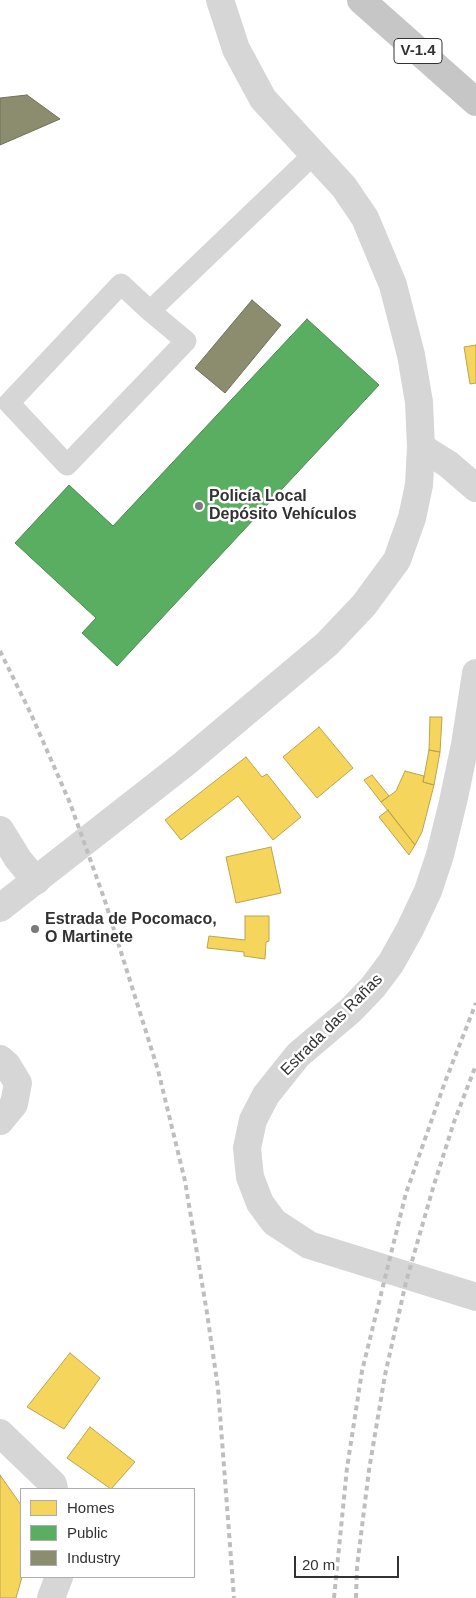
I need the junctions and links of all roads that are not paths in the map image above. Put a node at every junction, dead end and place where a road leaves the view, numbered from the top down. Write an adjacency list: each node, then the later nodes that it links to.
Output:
1 (222, 0): 4 (street)
2 (361, 0): 3 (highway, V-1.4)
3 (476, 102)
4 (312, 155): 5 (lane); 7 (street)
5 (150, 311): 6 (lane); 6 (lane)
6 (5, 397)
7 (421, 448): 8 (street); 11 (street)
8 (476, 488)
9 (476, 673): 15 (street, Estrada das Rañas)
10 (0, 830): 11 (street)
11 (36, 881): 12 (street)
12 (0, 908)
13 (0, 1059): 14 (street)
14 (0, 1121)
15 (476, 1297)
16 (0, 1433): 17 (street)
17 (54, 1488)
18 (58, 1578): 19 (street)
19 (51, 1598)

